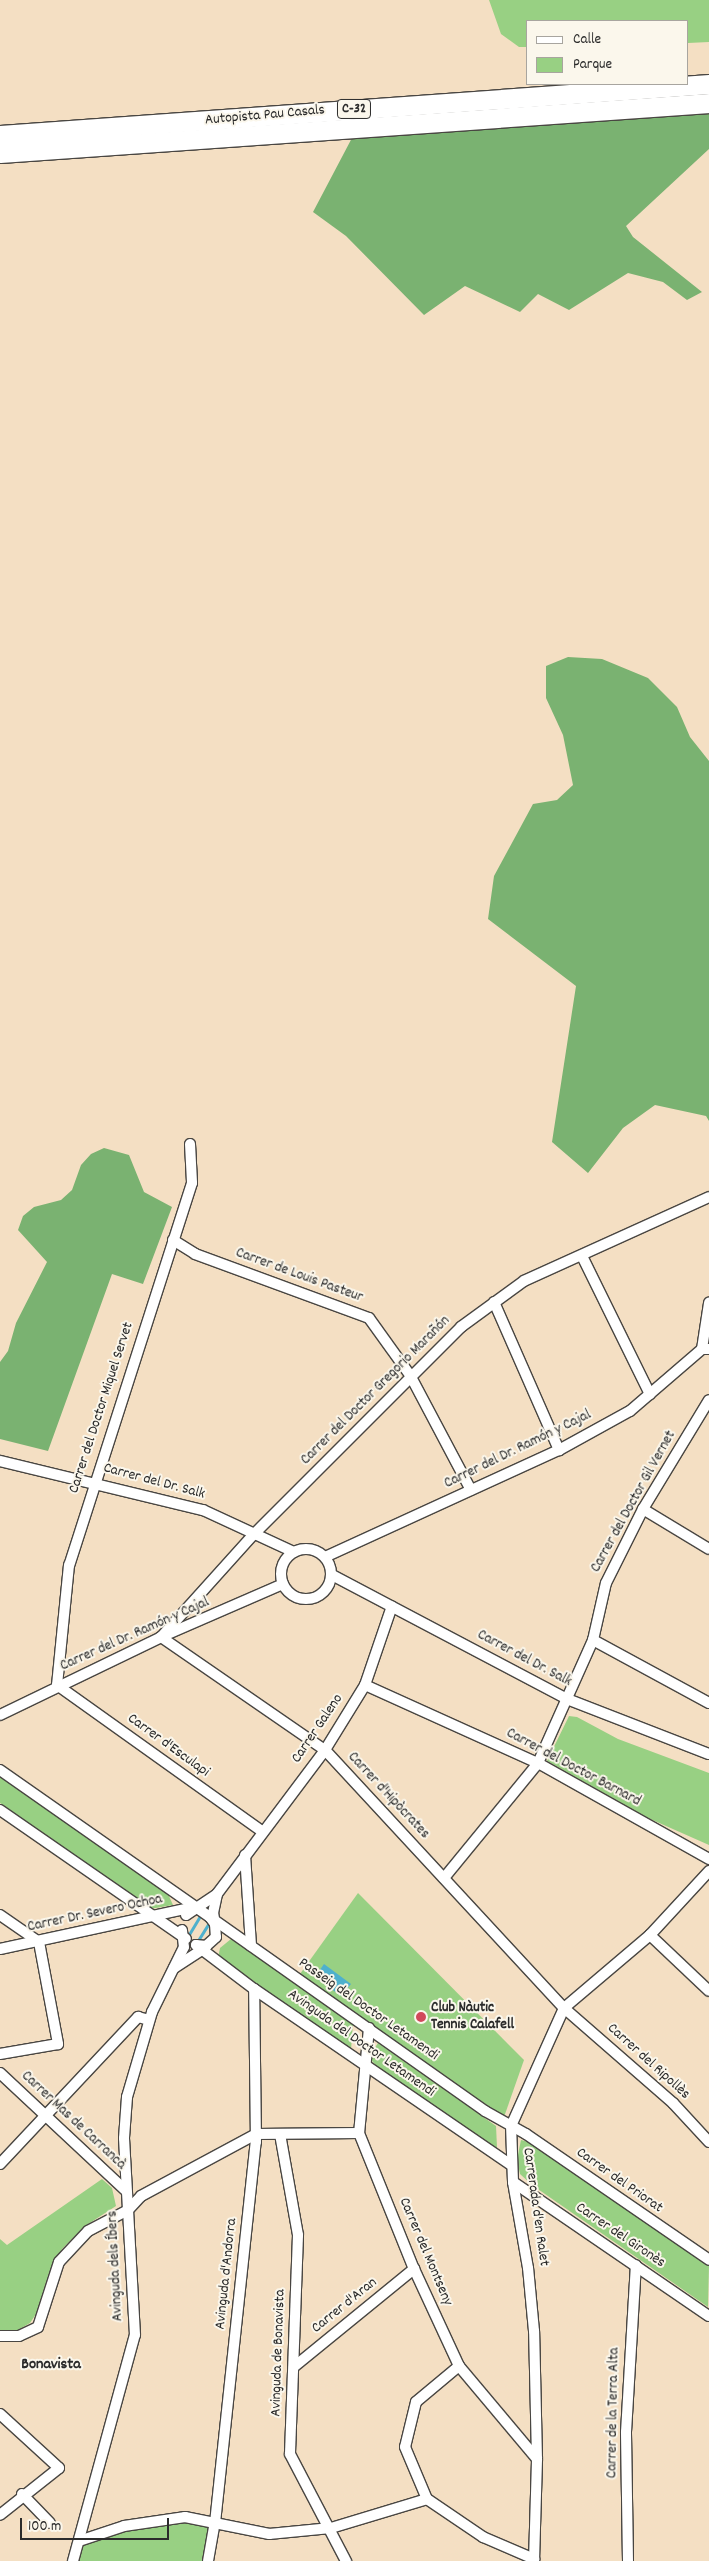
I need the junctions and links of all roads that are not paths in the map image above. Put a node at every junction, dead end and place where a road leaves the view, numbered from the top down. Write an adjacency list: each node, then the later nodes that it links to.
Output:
1 (709, 84): 3 (highway, Autopista Pau Casals / C-32)
2 (709, 103): 4 (highway, Autopista Pau Casals / C-32)
3 (0, 135)
4 (0, 153)
5 (190, 1144): 7 (street, Carrer del Doctor Miquel Servet)
6 (709, 1197): 8 (street, Carrer del Doctor Gregorio Marañón)
7 (173, 1240): 12 (street, Carrer de Louis Pasteur); 17 (street, Carrer del Doctor Miquel Servet)
8 (582, 1256): 9 (street, Carrer del Doctor Gregorio Marañón); 13 (street)
9 (494, 1302): 12 (street, Carrer del Doctor Gregorio Marañón); 15 (street)
10 (709, 1303): 11 (street)
11 (705, 1349): 13 (street, Carrer del Dr. Ramón y Cajal)
12 (410, 1376): 18 (street, Carrer de Louis Pasteur); 20 (street, Carrer del Doctor Gregorio Marañón)
13 (650, 1394): 15 (street, Carrer del Dr. Ramón y Cajal)
14 (709, 1400): 19 (street, Carrer del Doctor Gil Vernet)
15 (559, 1450): 18 (street, Carrer del Dr. Ramón y Cajal)
16 (0, 1461): 17 (street, Carrer del Dr. Salk)
17 (93, 1482): 20 (street, Carrer del Dr. Salk); 29 (street, Carrer del Doctor Miquel Servet)
18 (471, 1490): 23 (street, Carrer del Dr. Ramón y Cajal)
19 (644, 1509): 21 (street); 28 (street, Carrer del Doctor Gil Vernet)
20 (253, 1535): 22 (street, Carrer del Dr. Salk); 27 (street, Carrer del Doctor Gregorio Marañón)
21 (709, 1549)
22 (294, 1552): 23 (street); 25 (street)
23 (325, 1557): 24 (street)
24 (332, 1575): 25 (street); 26 (street, Carrer del Dr. Salk)
25 (283, 1584): 27 (street, Carrer del Dr. Ramón y Cajal)
26 (392, 1606): 30 (street, Carrer Galeno); 31 (street, Carrer del Dr. Salk)
27 (161, 1637): 29 (street, Carrer del Dr. Ramón y Cajal); 34 (street, Carrer d'Hipòcrates)
28 (593, 1640): 31 (street, Carrer del Doctor Gil Vernet); 32 (street)
29 (57, 1685): 33 (street, Carrer del Dr. Ramón y Cajal); 39 (street, Carrer d'Esculapi)
30 (365, 1685): 34 (street, Carrer Galeno); 36 (street, Carrer del Doctor Barnard)
31 (567, 1699): 35 (street, Carrer del Dr. Salk); 36 (street, Carrer del Doctor Gil Vernet)
32 (709, 1703)
33 (0, 1715)
34 (325, 1750): 39 (street, Carrer Galeno); 43 (street, Carrer d'Hipòcrates)
35 (709, 1754)
36 (538, 1763): 41 (street, Carrer del Doctor Barnard); 43 (street, Carrer del Doctor Gil Vernet)
37 (0, 1770): 47 (street, Passeig del Doctor Letamendi)
38 (0, 1810): 46 (street)
39 (262, 1831): 40 (street, Carrer Galeno)
40 (245, 1855): 44 (street, Carrer Galeno); 51 (street)
41 (709, 1859)
42 (709, 1871): 48 (street, Carrerada d'en Ralet)
43 (444, 1878): 56 (street, Carrer d'Hipòcrates)
44 (217, 1894): 47 (street, Carrer Galeno); 47 (street, Carrer Galeno)
45 (0, 1915): 50 (street)
46 (152, 1916): 47 (street, Carrer Dr. Severo Ochoa); 49 (street); 50 (street, Carrer Dr. Severo Ochoa)
47 (208, 1916): 49 (street); 49 (street, Carrer Galeno); 51 (street, Passeig del Doctor Letamendi)
48 (650, 1935): 55 (street); 56 (street, Carrerada d'en Ralet)
49 (193, 1941): 53 (street); 53 (street, Avinguda dels Íbers); 54 (street, Avinguda del Doctor Letamendi)
50 (39, 1942): 52 (street, Carrer Dr. Severo Ochoa); 59 (street)
51 (251, 1946): 58 (street, Passeig del Doctor Letamendi)
52 (0, 1949)
53 (171, 1970): 57 (street, Avinguda dels Íbers)
54 (254, 1989): 60 (street, Avinguda del Doctor Letamendi); 65 (street, Avinguda d'Andorra)
55 (709, 1991)
56 (564, 2008): 63 (street, Carrerada d'en Ralet); 67 (street, Carrer del Ripollès)
57 (148, 2020): 62 (street); 71 (street, Avinguda dels Íbers)
58 (369, 2028): 60 (street, Carrer del Montseny); 63 (street, Passeig del Doctor Letamendi)
59 (0, 2054)
60 (364, 2061): 64 (street, Carrer del Montseny); 69 (street, Avinguda del Doctor Letamendi)
61 (0, 2073): 62 (street, Carrer Mas de Carrancà)
62 (45, 2116): 68 (street); 71 (street, Carrer Mas de Carrancà)
63 (511, 2126): 69 (street, Carrerada d'en Ralet); 73 (street, Carrer del Priorat)
64 (359, 2133): 66 (street); 75 (street, Carrer del Montseny)
65 (256, 2134): 66 (street); 72 (street); 85 (street, Avinguda d'Andorra)
66 (280, 2134): 78 (street, Avinguda de Bonavista)
67 (709, 2142)
68 (0, 2164)
69 (511, 2165): 70 (street, Carrerada d'en Ralet)
70 (513, 2182): 74 (street, Carrer del Gironès); 81 (street, Carrerada d'en Ralet)
71 (126, 2191): 72 (street, Avinguda dels Íbers)
72 (128, 2210): 77 (street); 88 (street, Avinguda dels Íbers)
73 (709, 2260)
74 (636, 2265): 76 (street, Carrer del Gironès); 93 (street, Carrer de la Terra Alta)
75 (414, 2269): 78 (street, Carrer d'Aran); 79 (street, Carrer del Montseny)
76 (709, 2316)
77 (0, 2336)
78 (296, 2366): 87 (street, Avinguda de Bonavista)
79 (459, 2366): 81 (street, Carrer del Montseny); 83 (street)
80 (0, 2414): 82 (street)
81 (537, 2459): 89 (street, Carrerada d'en Ralet)
82 (22, 2494): 84 (street); 86 (street)
83 (427, 2499): 87 (street); 89 (street)
84 (0, 2514)
85 (215, 2522): 87 (street); 88 (street); 91 (street, Avinguda d'Andorra)
86 (50, 2523)
87 (330, 2528): 92 (street, Avinguda de Bonavista)
88 (79, 2542): 90 (street, Avinguda dels Íbers)
89 (534, 2560)
90 (73, 2561)
91 (208, 2561)
92 (346, 2561)
93 (628, 2561)

